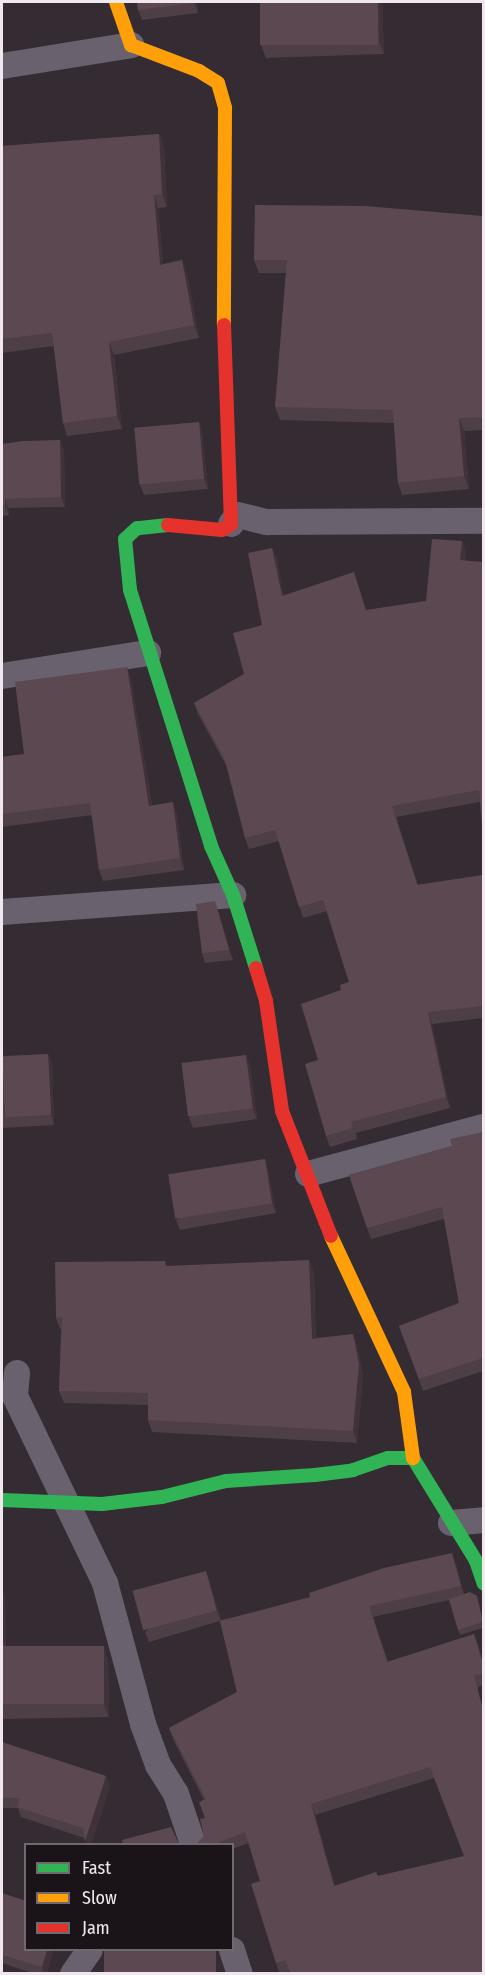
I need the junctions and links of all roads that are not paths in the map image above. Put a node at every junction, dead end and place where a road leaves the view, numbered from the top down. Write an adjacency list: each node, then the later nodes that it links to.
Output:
1 (116, 2): 2 (street)
2 (131, 45): 3 (street); 5 (street)
3 (2, 66)
4 (483, 521): 5 (street)
5 (231, 524): 6 (street)
6 (148, 653): 7 (street); 8 (street)
7 (2, 676)
8 (233, 895): 9 (street); 11 (street)
9 (2, 912)
10 (483, 1127): 11 (street)
11 (308, 1174): 13 (street)
12 (17, 1373): 15 (street)
13 (413, 1458): 15 (street); 17 (street)
14 (2, 1500): 15 (street)
15 (66, 1501): 19 (street)
16 (483, 1520): 17 (street)
17 (451, 1523): 18 (street)
18 (483, 1584)
19 (192, 1843)
20 (89, 1951): 22 (street)
21 (232, 1951): 23 (street)
22 (73, 1974)
23 (240, 1974)

